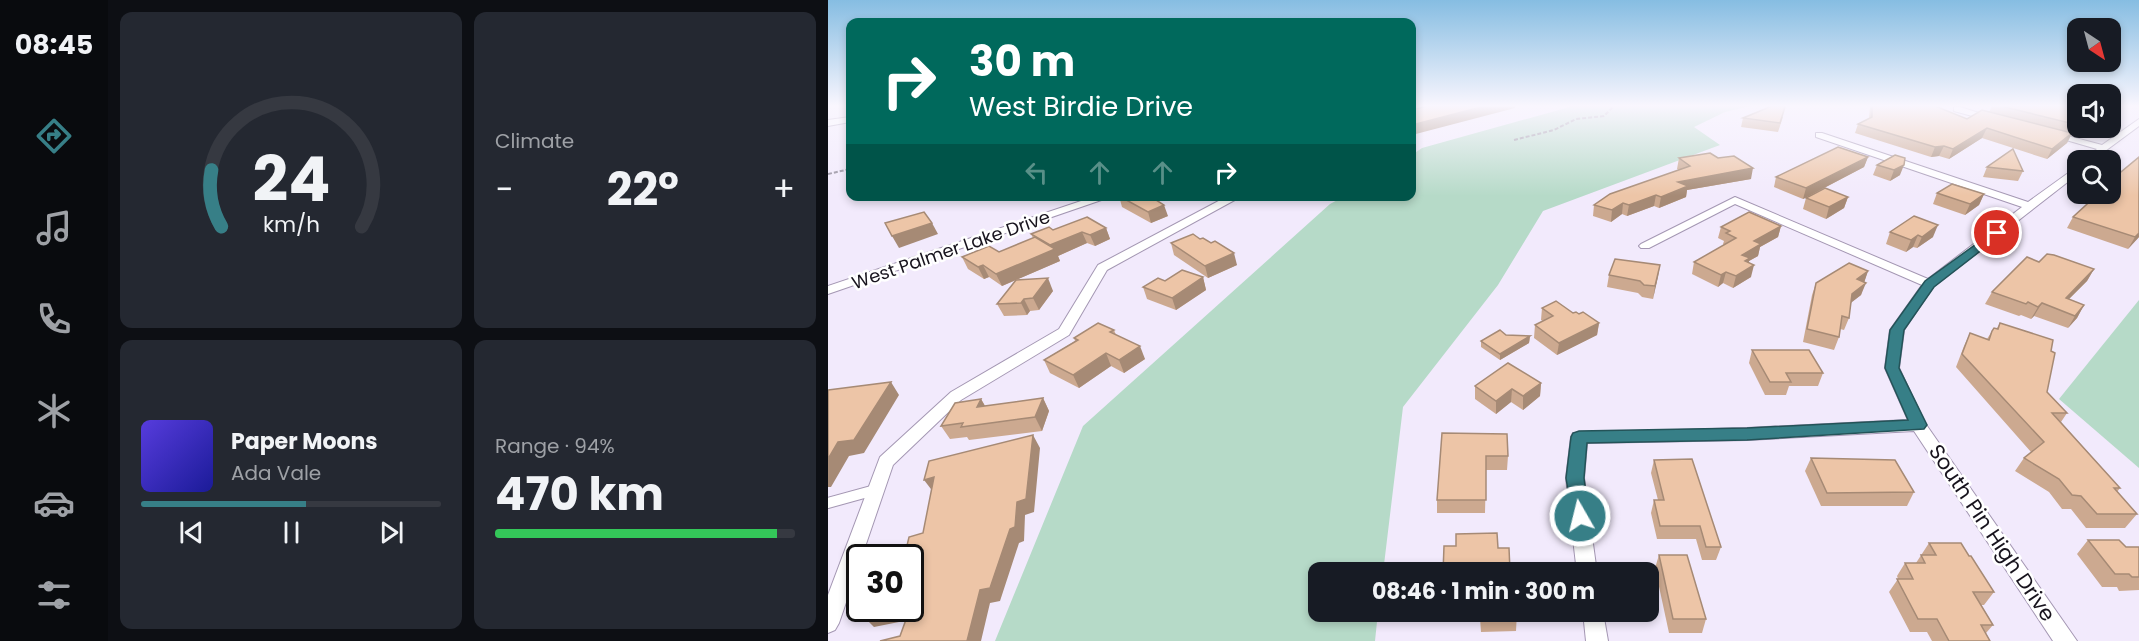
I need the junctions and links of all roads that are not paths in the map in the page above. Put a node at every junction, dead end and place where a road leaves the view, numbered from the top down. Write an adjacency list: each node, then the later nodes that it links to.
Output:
1 (1822, 136): 9 (street)
2 (2058, 136): 4 (street)
3 (2120, 136): 4 (street)
4 (2103, 148): 5 (street)
5 (2100, 150)
6 (2067, 178): 9 (street, South Pin High Drive)
7 (1093, 201): 12 (street, West Palmer Lake Drive)
8 (1228, 201): 14 (street)
9 (2031, 207): 11 (street, South Pin High Drive)
10 (1645, 246): 11 (street)
11 (1929, 284): 13 (street, South Pin High Drive)
12 (828, 290)
13 (1918, 425): 16 (street); 20 (street, South Pin High Drive)
14 (876, 490): 15 (lane); 18 (street)
15 (828, 503)
16 (1586, 562)
17 (1594, 622): 19 (street)
18 (828, 623)
19 (1596, 641)
20 (2066, 641)

